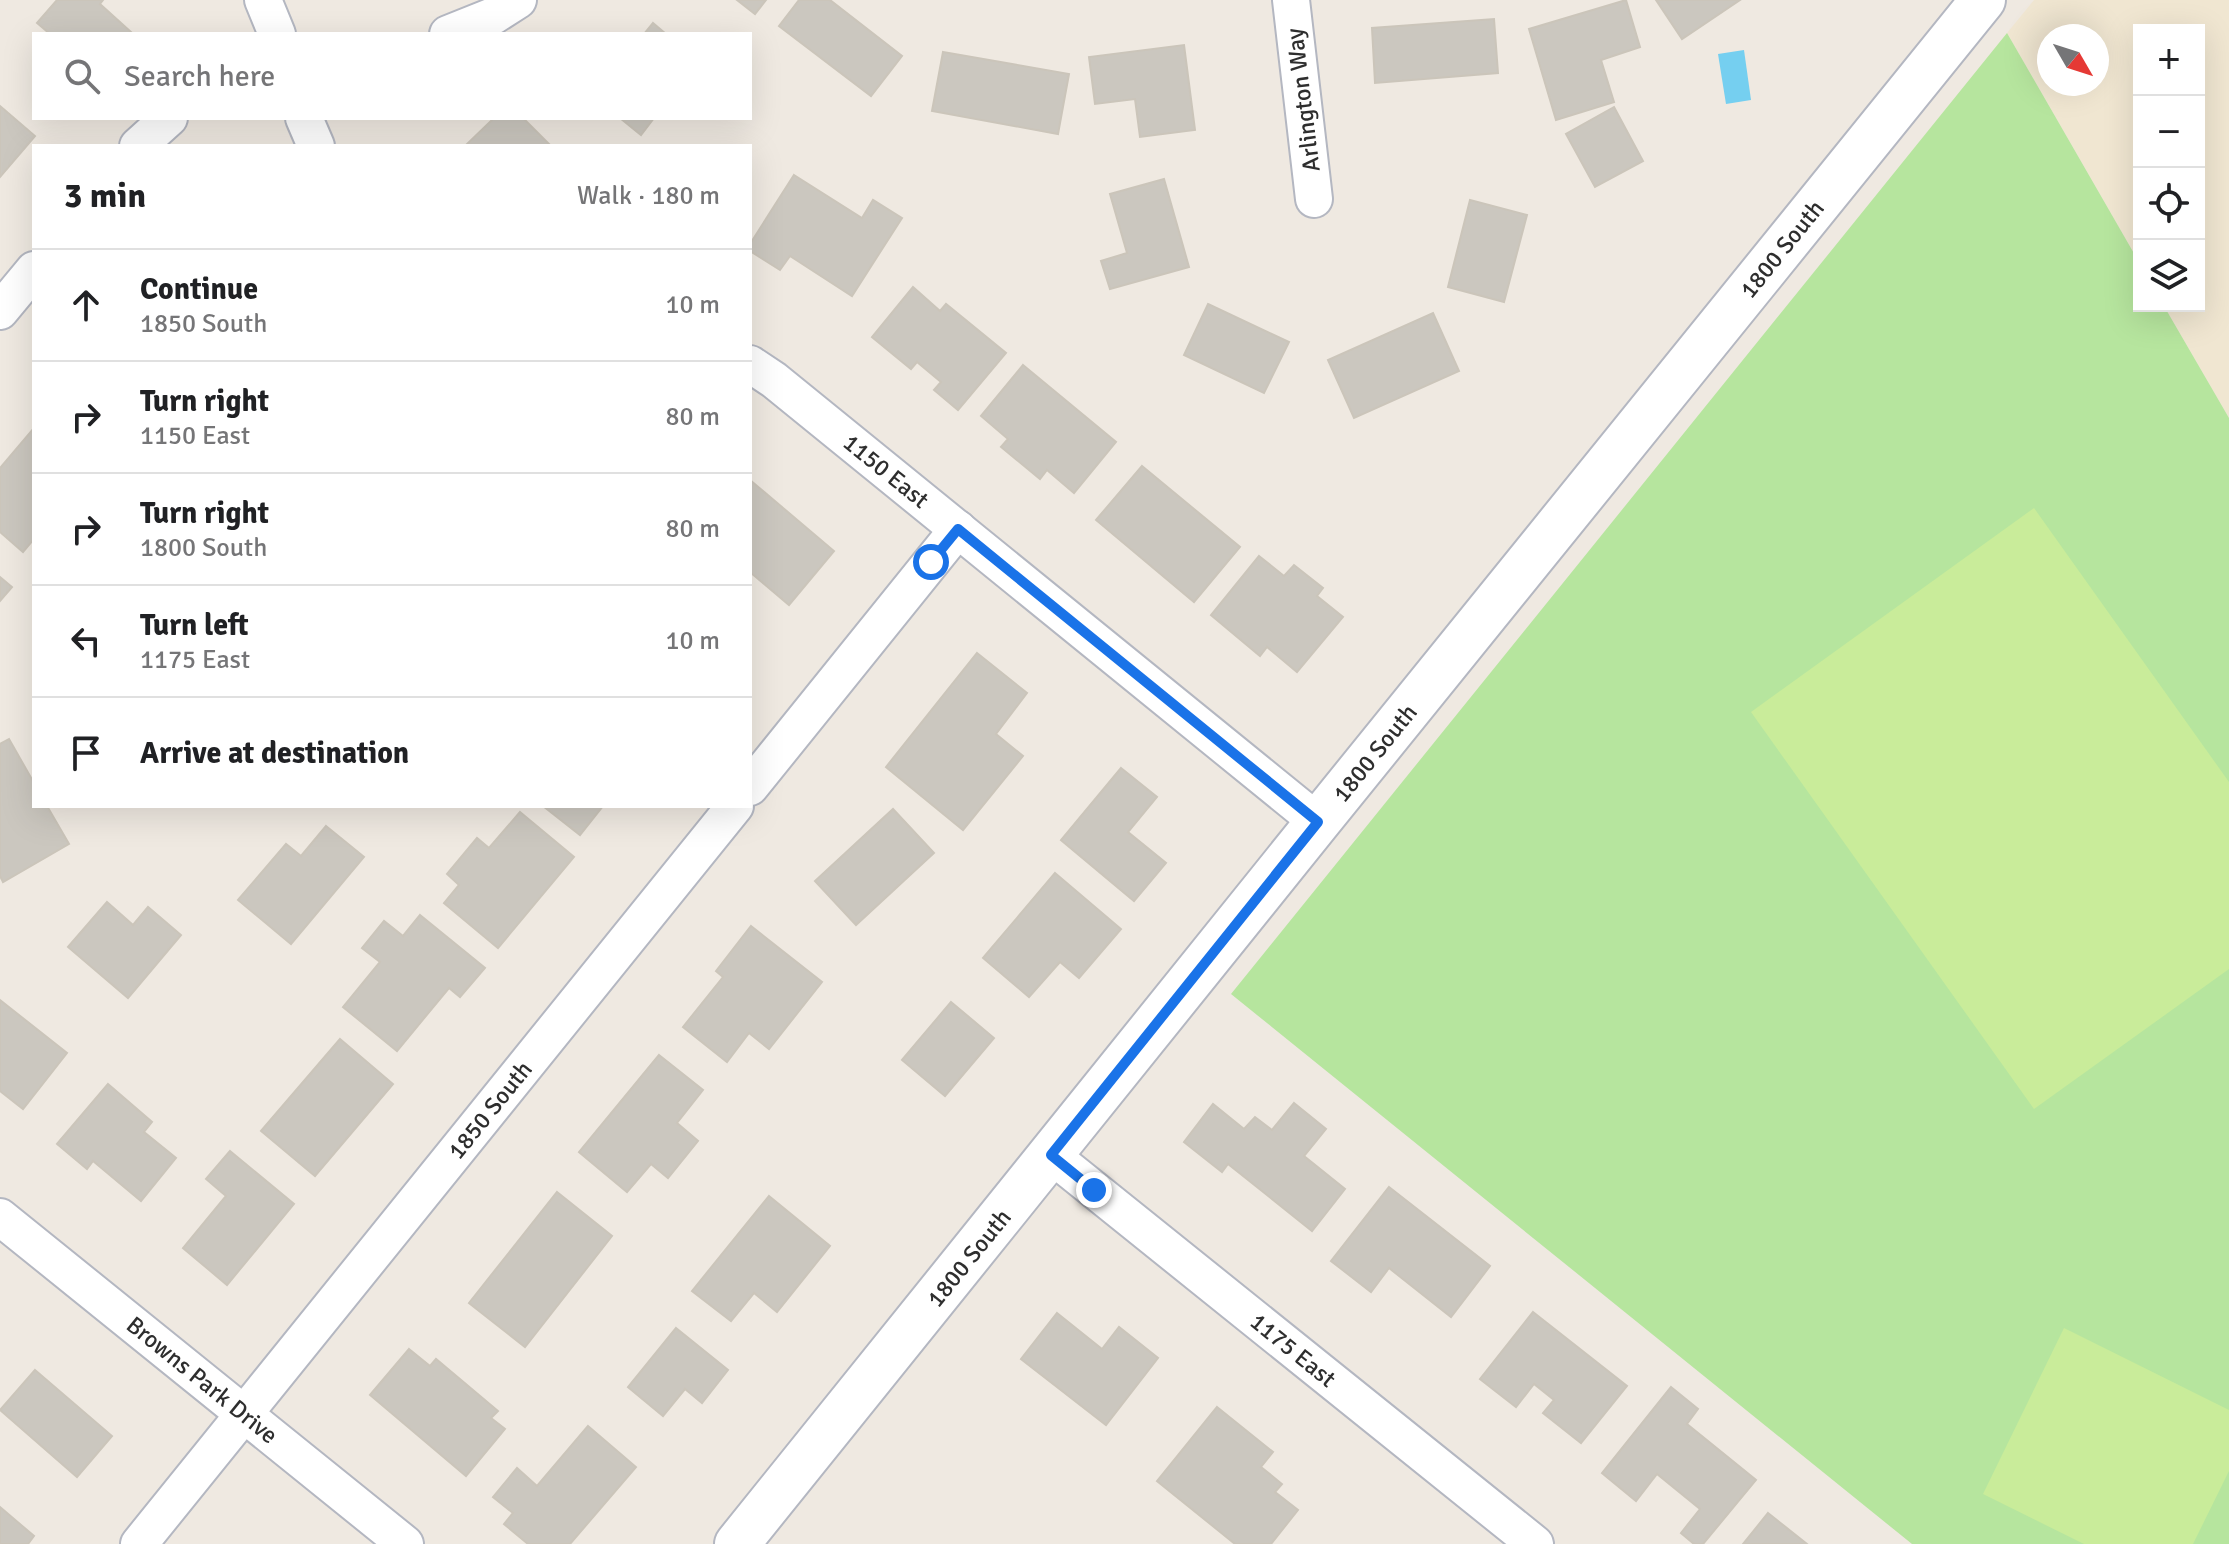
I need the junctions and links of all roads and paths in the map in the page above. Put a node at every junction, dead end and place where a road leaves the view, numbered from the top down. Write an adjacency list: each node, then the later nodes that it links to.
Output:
1 (263, 0): 5 (street)
2 (518, 0): 6 (street)
3 (1291, 0): 11 (street, Arlington Way)
4 (1983, 0): 18 (main road, 1800 South)
5 (276, 32)
6 (453, 32)
7 (167, 120): 9 (street)
8 (305, 120): 10 (street)
9 (140, 144)
10 (315, 144)
11 (1314, 199)
12 (32, 272): 13 (street)
13 (0, 311)
14 (752, 365): 15 (street, 1150 East)
15 (958, 529): 16 (street); 18 (street, 1150 East)
16 (752, 785)
17 (733, 808): 21 (street, 1850 South)
18 (1318, 822): 19 (main road, 1800 South)
19 (1051, 1155): 24 (main road, 1800 South); 25 (street, 1175 East)
20 (0, 1217): 21 (street, Browns Park Drive)
21 (244, 1414): 22 (street, 1850 South); 23 (street, Browns Park Drive)
22 (139, 1544)
23 (405, 1544)
24 (737, 1544)
25 (1535, 1544)

